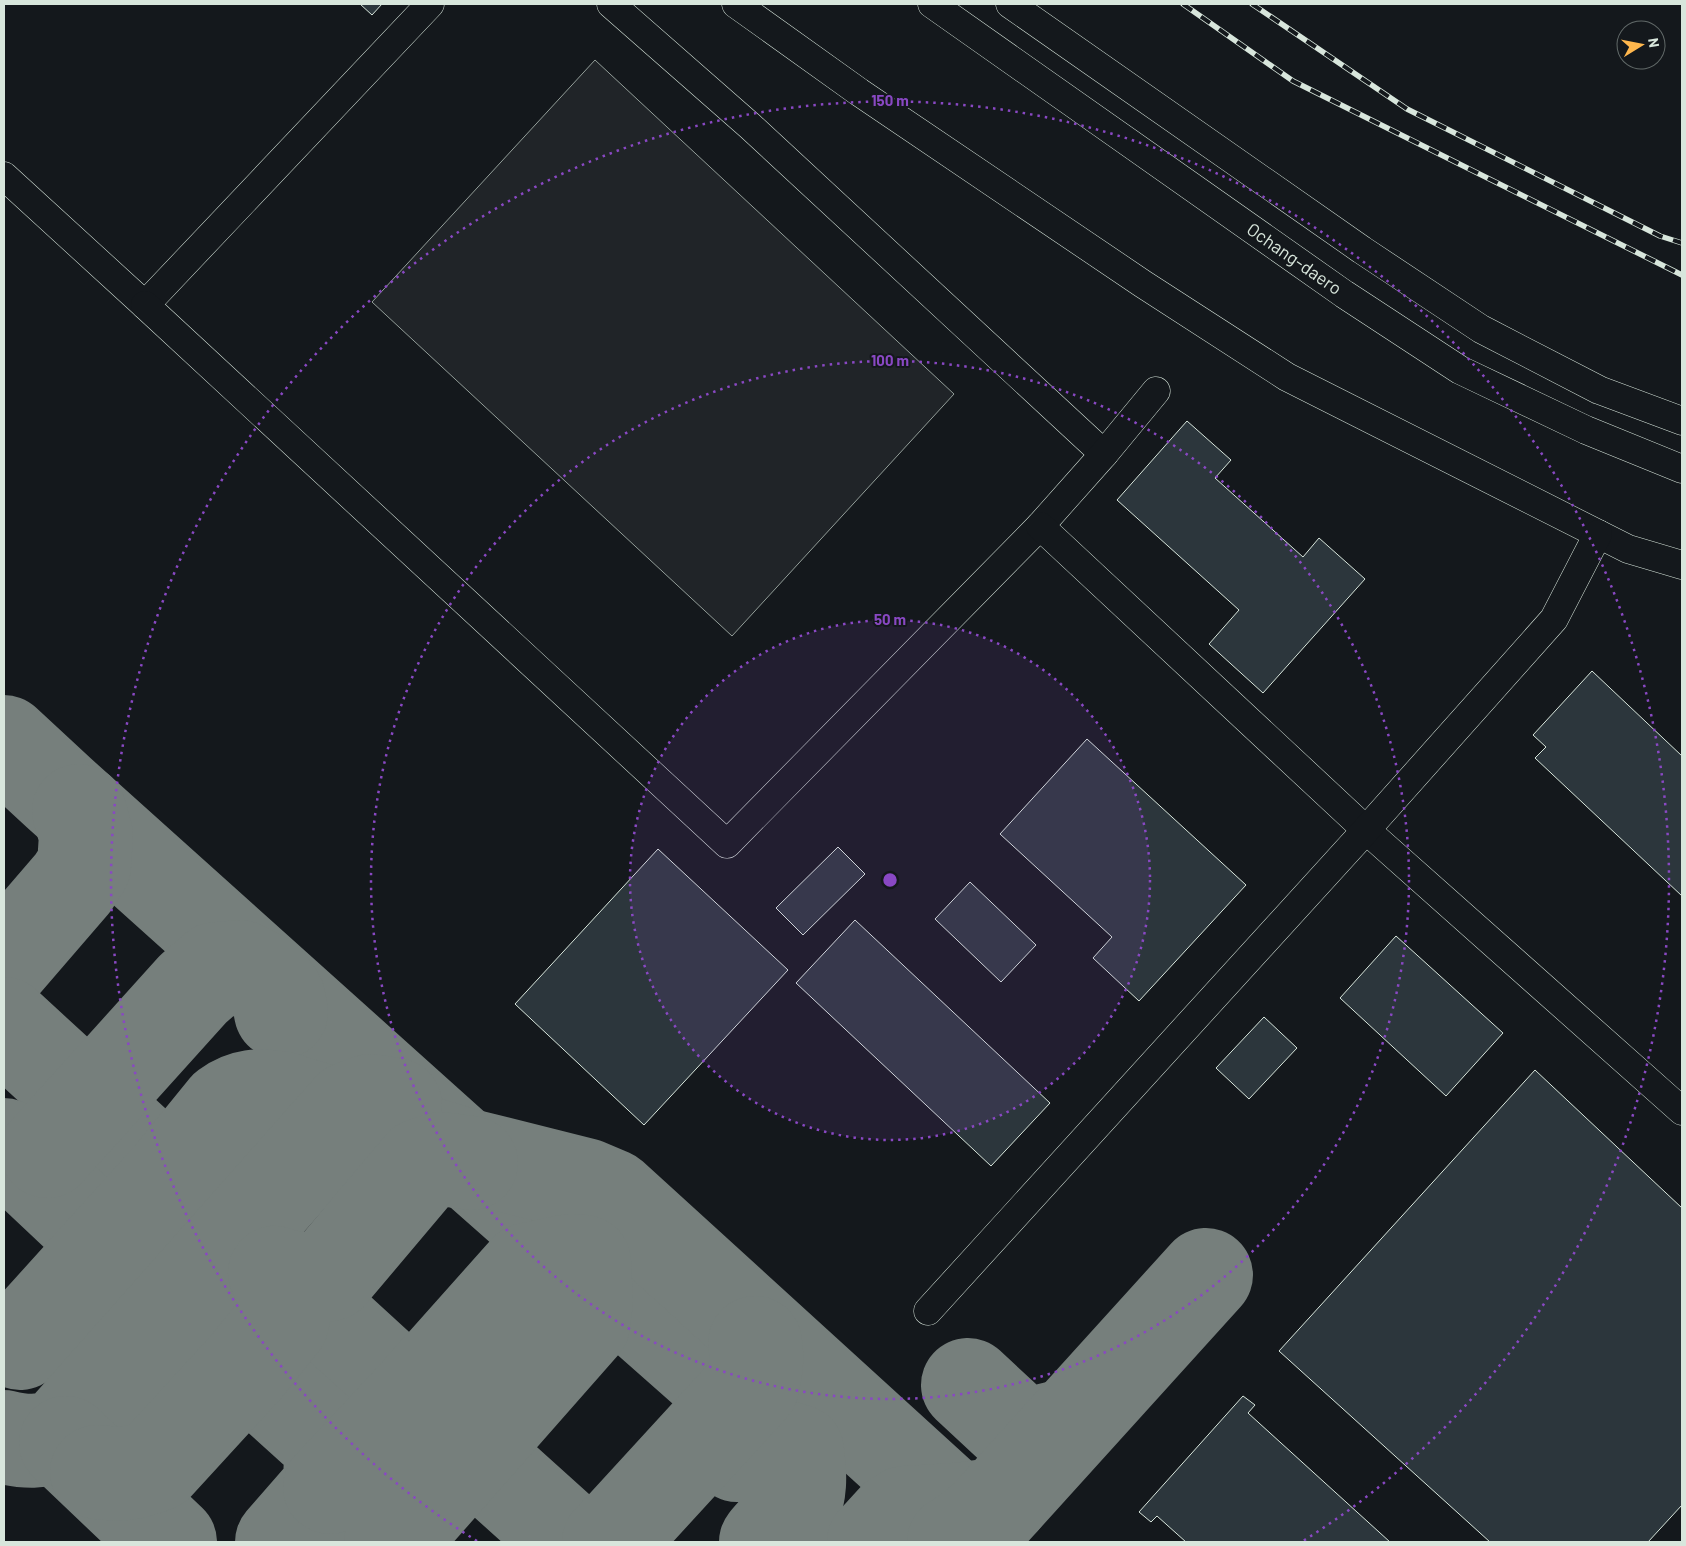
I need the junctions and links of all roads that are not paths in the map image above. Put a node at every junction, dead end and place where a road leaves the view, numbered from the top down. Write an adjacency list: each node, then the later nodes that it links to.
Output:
1 (430, 4): 7 (street)
2 (611, 4): 10 (street)
3 (736, 4): 13 (street)
4 (932, 4): 11 (street, Ochang-daero)
5 (1010, 4): 9 (street)
6 (4, 176): 7 (street)
7 (144, 305): 12 (street)
8 (1156, 391): 10 (street)
9 (1682, 420)
10 (1104, 454): 12 (street)
11 (1682, 469)
12 (1040, 526): 15 (street)
13 (1598, 534): 14 (street); 15 (street)
14 (1682, 565)
15 (1366, 830): 16 (street); 17 (street)
16 (1679, 1101)
17 (928, 1311)

